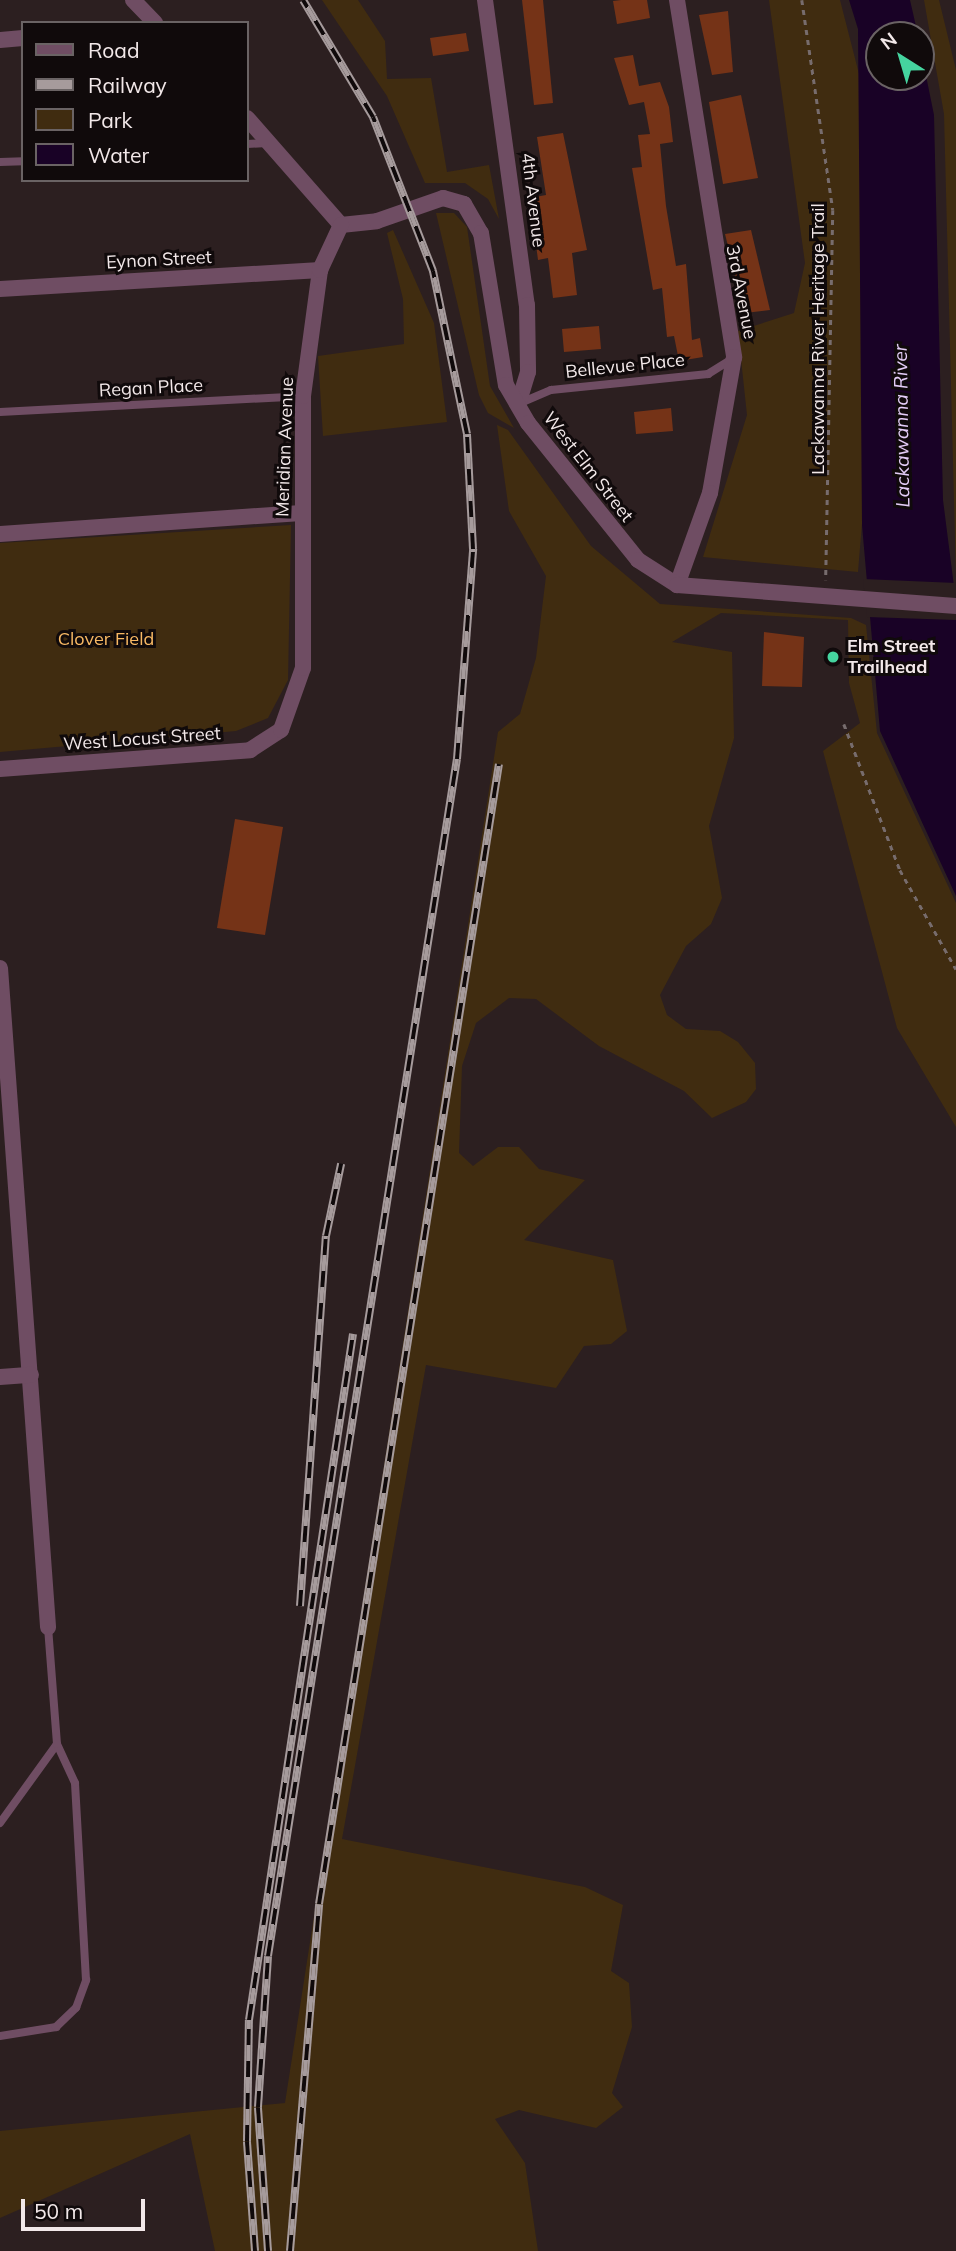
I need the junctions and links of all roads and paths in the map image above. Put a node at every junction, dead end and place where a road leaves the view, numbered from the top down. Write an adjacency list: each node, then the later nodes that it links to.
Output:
1 (133, 0): 5 (street)
2 (485, 0): 18 (street, 4th Avenue)
3 (677, 0): 16 (street, 3rd Avenue)
4 (802, 0): 23 (path, Lackawanna River Heritage Trail)
5 (153, 21)
6 (21, 38): 7 (street)
7 (0, 40)
8 (248, 119): 9 (street)
9 (270, 142): 10 (lane); 13 (street)
10 (248, 144)
11 (21, 161): 12 (lane)
12 (0, 162)
13 (341, 225): 14 (street, Meridian Avenue); 18 (street, West Elm Street)
14 (320, 270): 15 (street, Eynon Street); 17 (street, Meridian Avenue)
15 (0, 289)
16 (734, 358): 18 (lane, Bellevue Place); 22 (street, 3rd Avenue)
17 (303, 396): 19 (lane, Regan Place); 20 (street, Meridian Avenue)
18 (518, 404): 22 (street, West Elm Street)
19 (0, 412)
20 (301, 513): 21 (street); 26 (street, Meridian Avenue)
21 (0, 534)
22 (677, 585): 23 (street, West Elm Street)
23 (833, 598): 24 (street, West Elm Street)
24 (956, 606)
25 (845, 724): 29 (path)
26 (281, 730): 27 (street, West Locust Street)
27 (0, 769)
28 (0, 968): 30 (street)
29 (956, 969)
30 (8, 1185): 31 (street)
31 (31, 1375): 32 (street); 33 (street)
32 (0, 1377)
33 (48, 1627): 34 (lane)
34 (57, 1744): 35 (lane); 36 (lane)
35 (0, 1823)
36 (0, 2036)

